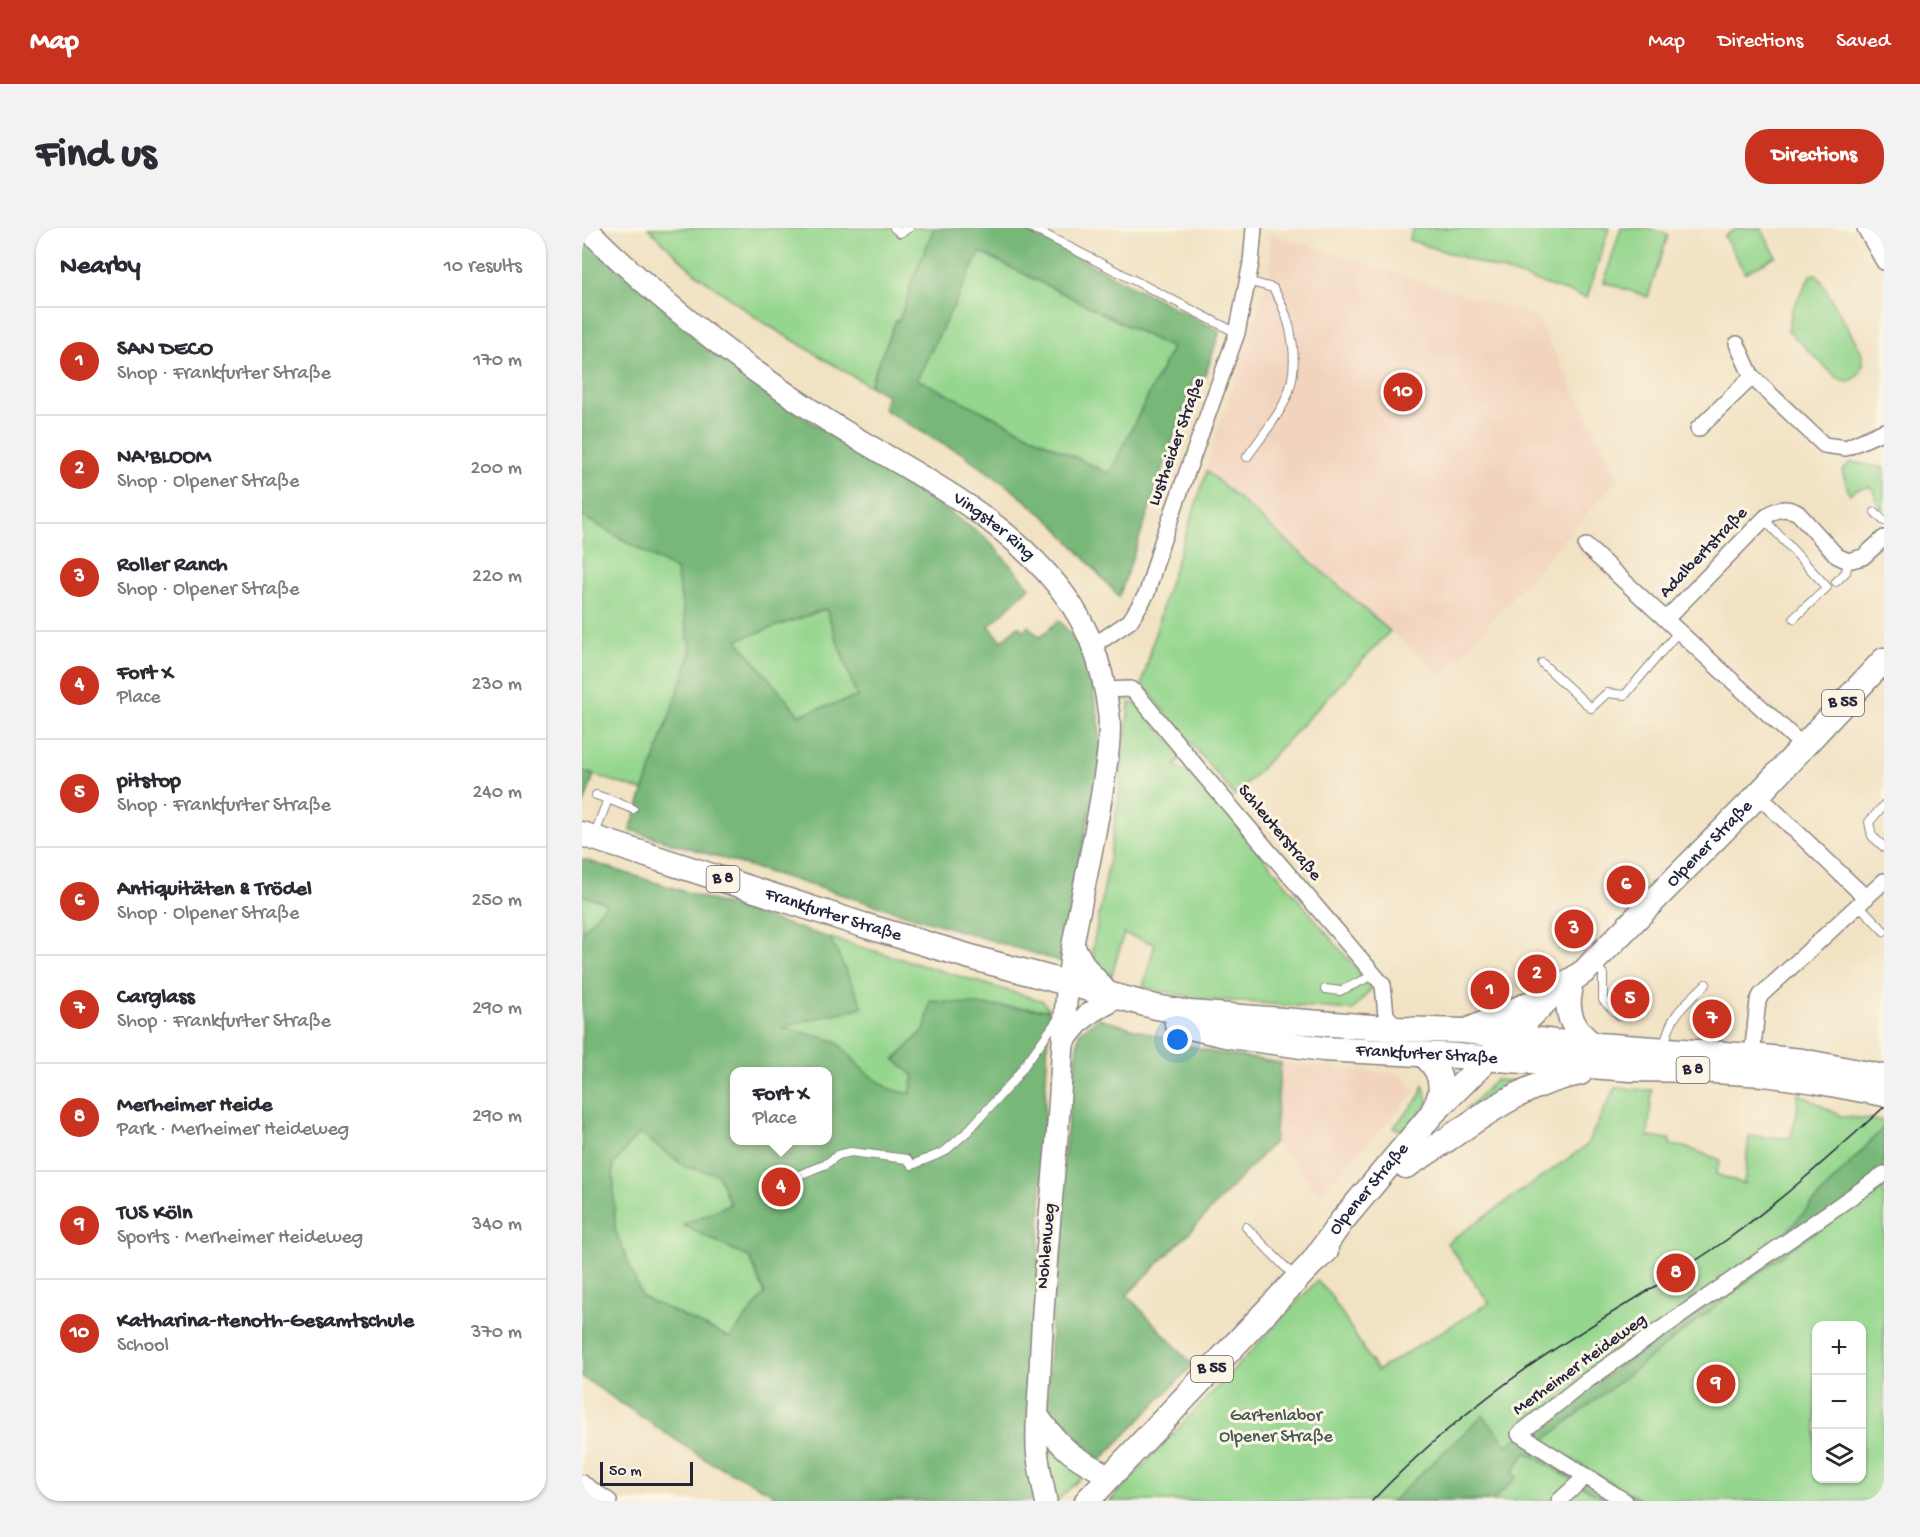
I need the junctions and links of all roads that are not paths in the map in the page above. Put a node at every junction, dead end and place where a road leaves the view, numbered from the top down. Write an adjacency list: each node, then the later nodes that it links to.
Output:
1 (586, 228): 25 (main road, Vingster Ring)
2 (894, 228): 3 (lane)
3 (909, 228)
4 (1032, 228): 9 (lane)
5 (1254, 228): 8 (street, Lustheider Straße)
6 (1865, 228): 7 (street)
7 (1884, 262)
8 (1247, 281): 9 (street, Lustheider Straße); 14 (lane)
9 (1237, 333): 25 (street, Lustheider Straße)
10 (1737, 344): 11 (street)
11 (1752, 377): 12 (street); 13 (street)
12 (1698, 429)
13 (1884, 431)
14 (1247, 457)
15 (1875, 512): 17 (lane)
16 (1764, 519): 20 (street, Adalbertstraße); 22 (lane); 23 (street, Adalbertstraße)
17 (1884, 521)
18 (1884, 538): 20 (street)
19 (1586, 546): 23 (street, Adalbertstraße)
20 (1848, 561): 21 (lane)
21 (1836, 582)
22 (1794, 618)
23 (1666, 620): 24 (street, Adalbertstraße)
24 (1679, 632): 27 (lane); 29 (street, Adalbertstraße)
25 (1092, 644): 28 (main road, Vingster Ring)
26 (1884, 660): 29 (main road, Olpener Straße / B 55)
27 (1542, 663)
28 (1105, 690): 40 (main road, Vingster Ring); 42 (street, Schleuterstraße)
29 (1803, 746): 31 (main road, Olpener Straße / B 55)
30 (596, 795): 32 (lane)
31 (1758, 795): 38 (street); 41 (main road, Olpener Straße / B 55)
32 (608, 800): 34 (lane); 35 (lane)
33 (1884, 805): 36 (lane)
34 (633, 809)
35 (588, 836): 46 (main road, Frankfurter Straße / B 8)
36 (1884, 848)
37 (1884, 881): 38 (street)
38 (1863, 901): 39 (lane); 56 (street)
39 (1884, 931)
40 (1073, 945): 46 (main road, Vingster Ring); 47 (main road)
41 (1590, 966): 45 (main road, Olpener Straße / B 55); 48 (lane)
42 (1374, 975): 44 (lane); 49 (street, Schleuterstraße)
43 (1706, 984): 54 (lane)
44 (1325, 989)
45 (1562, 992): 50 (main road); 51 (main road, Olpener Straße / B 55); 53 (main road)
46 (1067, 993): 47 (main road, Frankfurter Straße / B 8); 52 (main road, Nohlenweg); 62 (lane)
47 (1108, 999): 49 (main road, Frankfurter Straße / B 8); 52 (main road); 55 (main road, Frankfurter Straße / B 8)
48 (1620, 1016)
49 (1398, 1029): 50 (main road, Frankfurter Straße / B 8)
50 (1465, 1032): 51 (main road, Frankfurter Straße / B 8)
51 (1517, 1037): 53 (main road, Frankfurter Straße / B 8); 57 (main road, B 55)
52 (1064, 1042): 66 (main road, Nohlenweg)
53 (1592, 1044): 54 (main road, Frankfurter Straße / B 8)
54 (1665, 1049): 56 (main road, Frankfurter Straße / B 8)
55 (1422, 1054): 57 (main road, Frankfurter Straße / B 8); 60 (main road)
56 (1752, 1056): 59 (main road, Frankfurter Straße / B 8)
57 (1495, 1060): 58 (main road, Frankfurter Straße / B 8); 60 (main road, Olpener Straße / B 55); 61 (main road, Olpener Straße / B 55)
58 (1630, 1069): 59 (main road, Frankfurter Straße / B 8); 61 (main road)
59 (1883, 1088)
60 (1432, 1114): 65 (main road, Olpener Straße / B 55)
61 (1406, 1166): 65 (main road, Olpener Straße / B 55)
62 (799, 1174)
63 (1884, 1174): 68 (street, Merheimer Heideweg)
64 (1246, 1227): 65 (lane)
65 (1305, 1270): 67 (main road, Olpener Straße / B 55)
66 (1038, 1416): 67 (main road); 71 (main road, Nohlenweg)
67 (1110, 1476): 72 (main road, Olpener Straße / B 55)
68 (1585, 1477): 73 (street); 74 (street, Merheimer Heideweg)
69 (582, 1483): 70 (street)
70 (609, 1501)
71 (1046, 1501)
72 (1087, 1501)
73 (1559, 1501)
74 (1625, 1501)

